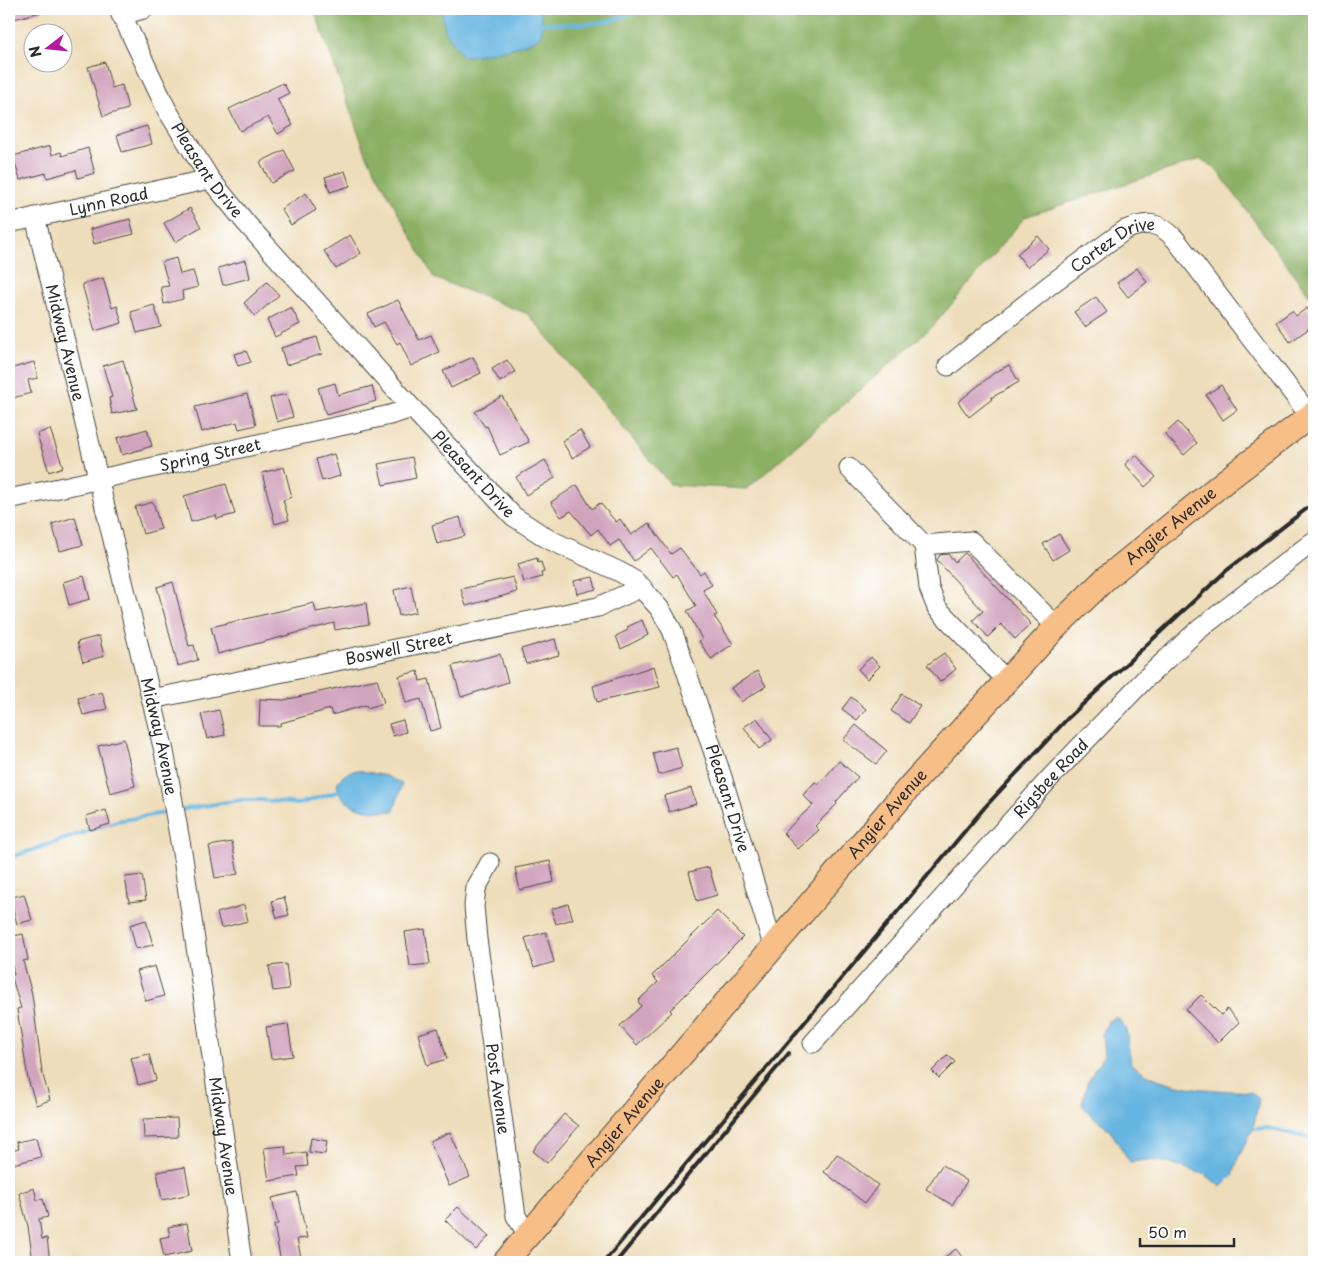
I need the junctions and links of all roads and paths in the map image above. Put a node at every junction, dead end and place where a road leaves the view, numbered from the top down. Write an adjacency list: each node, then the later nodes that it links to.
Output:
1 (143, 9): 2 (street)
2 (120, 12): 3 (street, Pleasant Drive)
3 (210, 179): 4 (street, Lynn Road); 7 (street, Pleasant Drive)
4 (35, 217): 5 (street, Lynn Road); 10 (street, Midway Avenue)
5 (9, 223)
6 (948, 366): 8 (street, Cortez Drive)
7 (412, 408): 10 (street, Spring Street); 14 (street, Pleasant Drive)
8 (1312, 414): 15 (main road, Angier Avenue)
9 (849, 468): 13 (street)
10 (99, 479): 11 (street, Spring Street); 17 (street, Midway Avenue)
11 (9, 499)
12 (1314, 541): 20 (street, Rigsbee Road)
13 (924, 545): 15 (street); 16 (street)
14 (642, 587): 17 (street, Boswell Street); 19 (street, Pleasant Drive)
15 (1057, 627): 16 (main road, Angier Avenue)
16 (1007, 680): 19 (main road, Angier Avenue)
17 (152, 699): 22 (street, Midway Avenue)
18 (490, 863): 21 (street, Post Avenue)
19 (773, 945): 21 (main road, Angier Avenue)
20 (813, 1042)
21 (528, 1235): 23 (main road, Angier Avenue)
22 (242, 1262)
23 (505, 1262)

